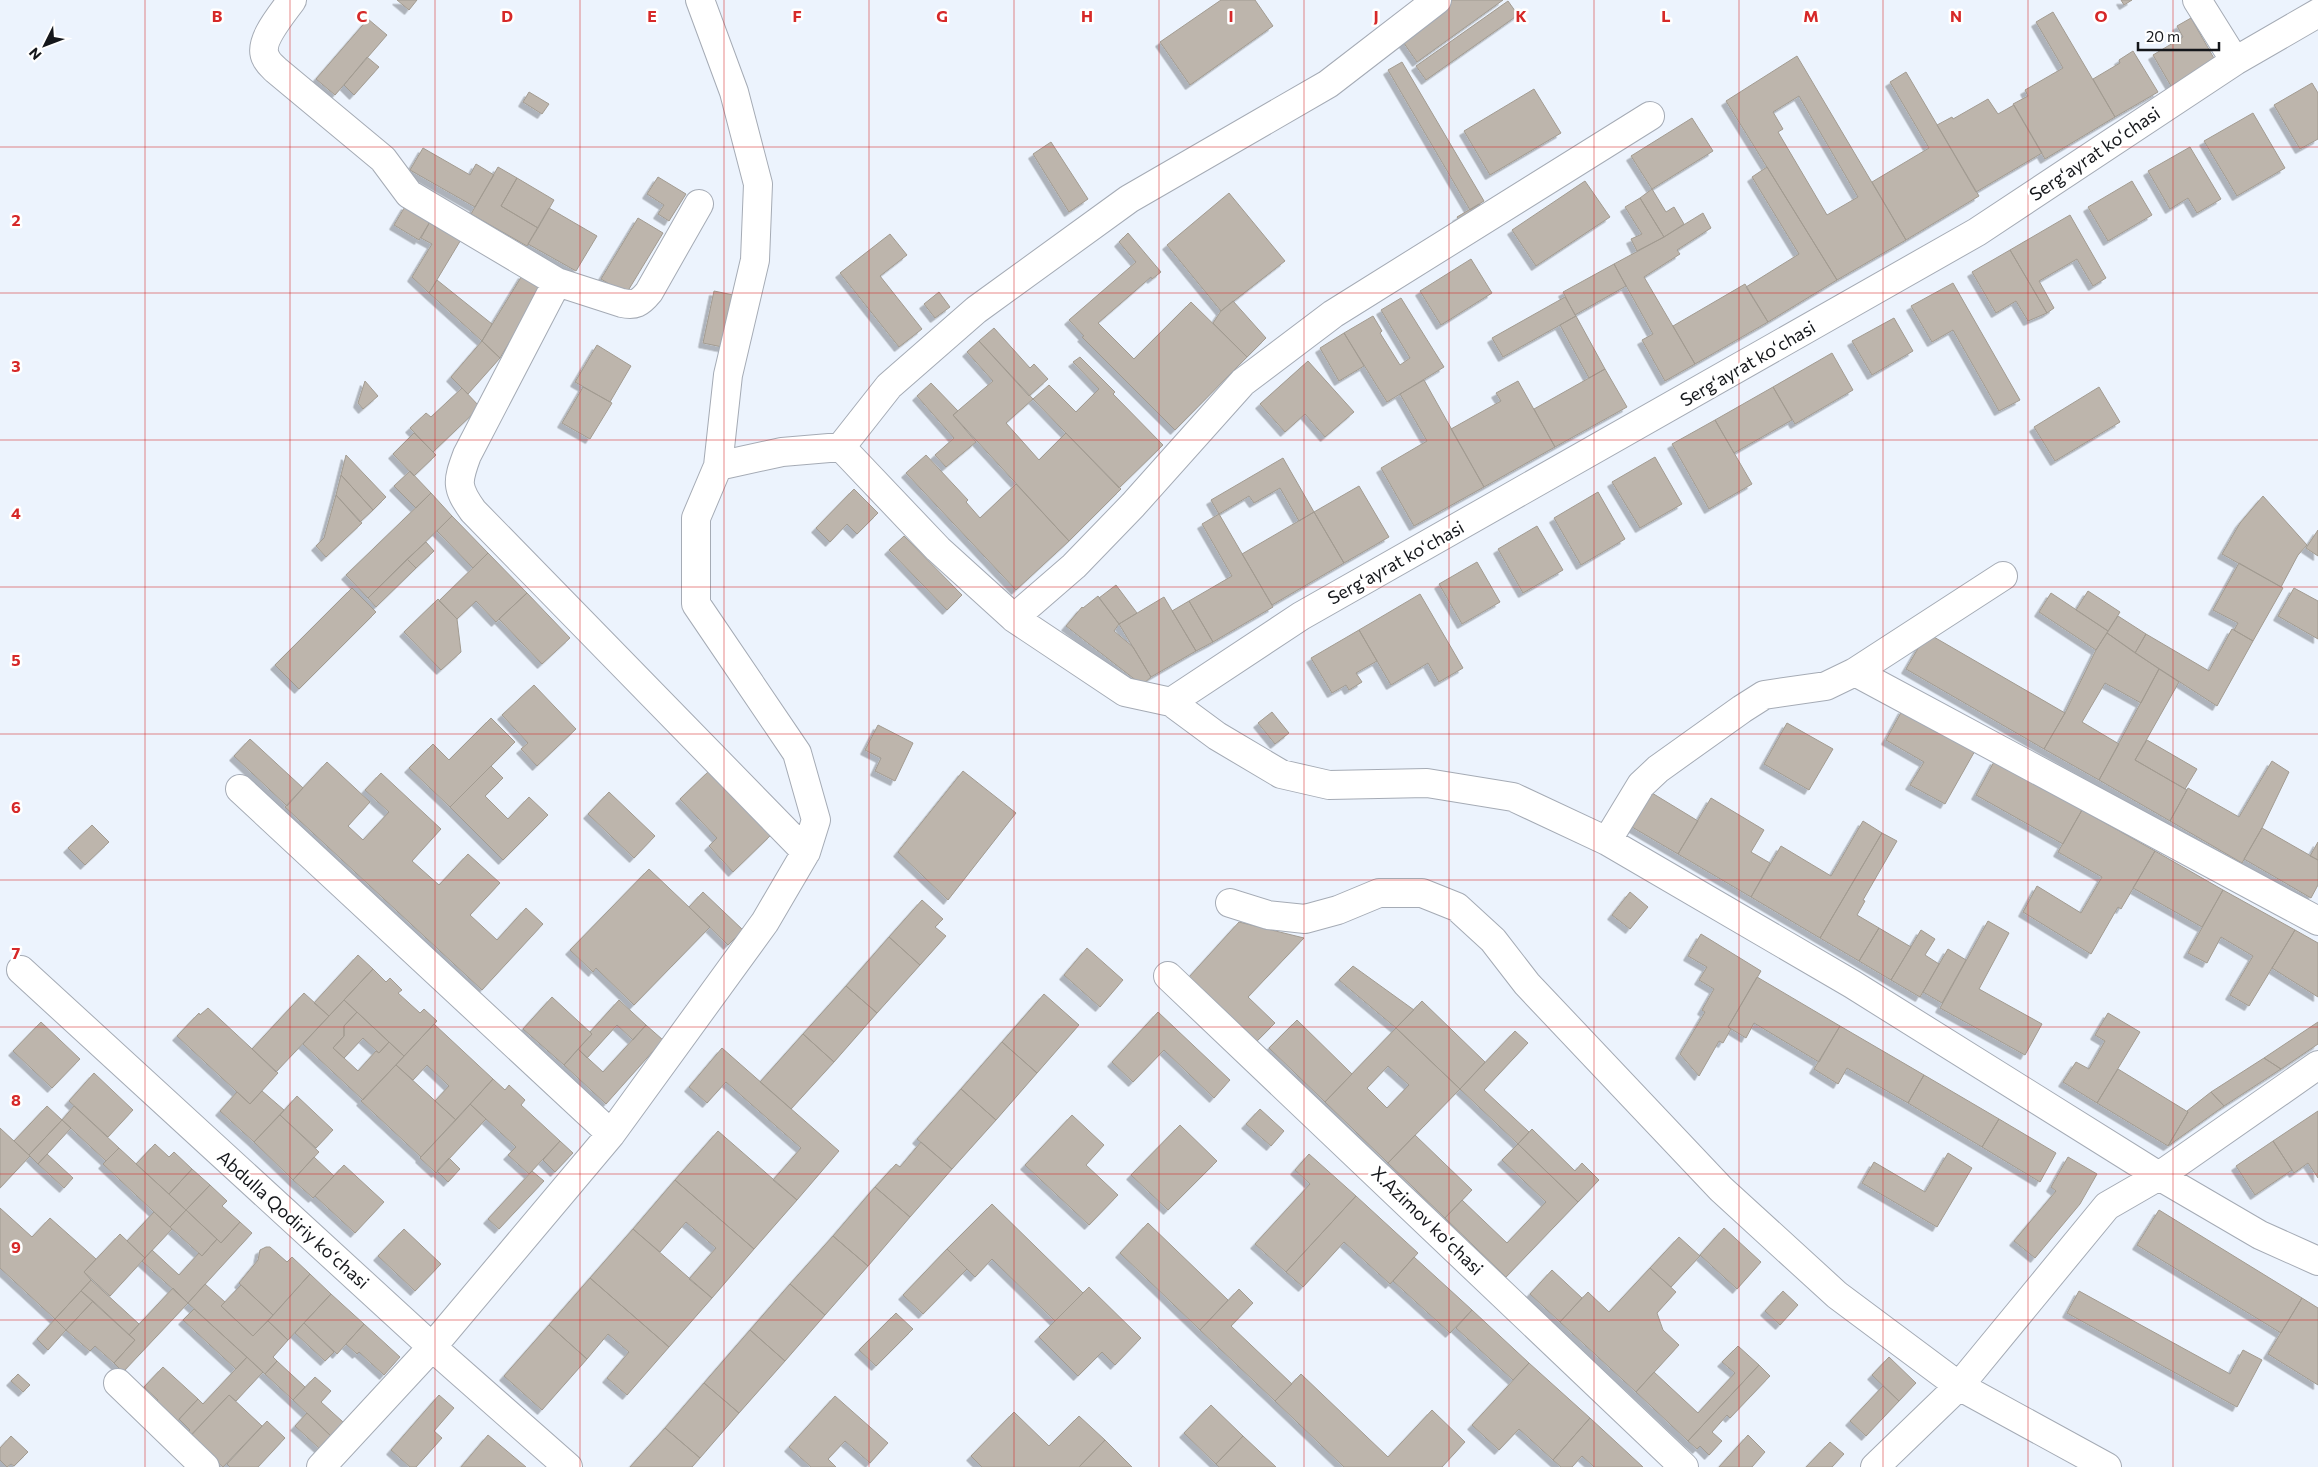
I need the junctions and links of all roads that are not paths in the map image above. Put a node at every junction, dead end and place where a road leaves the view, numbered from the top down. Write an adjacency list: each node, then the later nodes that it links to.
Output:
1 (292, 0): 9 (street)
2 (700, 0): 11 (street)
3 (2197, 0): 6 (street)
4 (1430, 2): 10 (street)
5 (2318, 12): 6 (street, Sergʻayrat koʻchasi)
6 (2235, 61): 15 (street, Sergʻayrat koʻchasi)
7 (1650, 116): 13 (street)
8 (699, 204): 9 (street)
9 (557, 282): 18 (street)
10 (841, 447): 11 (street); 13 (street)
11 (718, 466): 18 (street)
12 (2003, 576): 14 (street)
13 (1014, 618): 15 (street)
14 (1855, 672): 17 (street); 20 (street)
15 (1171, 702): 17 (street)
16 (240, 789): 24 (street)
17 (1607, 841): 25 (street)
18 (806, 852): 24 (street)
19 (1230, 903): 29 (street)
20 (2318, 921)
21 (20, 970): 27 (street, Abdulla Qodiriy koʻchasi)
22 (1168, 976): 33 (street, X.Azimov koʻchasi)
23 (2318, 1065): 25 (street)
24 (611, 1134): 27 (street)
25 (2159, 1176): 26 (street); 29 (street)
26 (2318, 1261)
27 (432, 1347): 31 (street); 32 (street, Abdulla Qodiriy koʻchasi)
28 (118, 1383): 30 (street)
29 (1959, 1386): 34 (street); 35 (street)
30 (205, 1467)
31 (322, 1467)
32 (568, 1467)
33 (1684, 1467)
34 (1875, 1467)
35 (2107, 1467)

